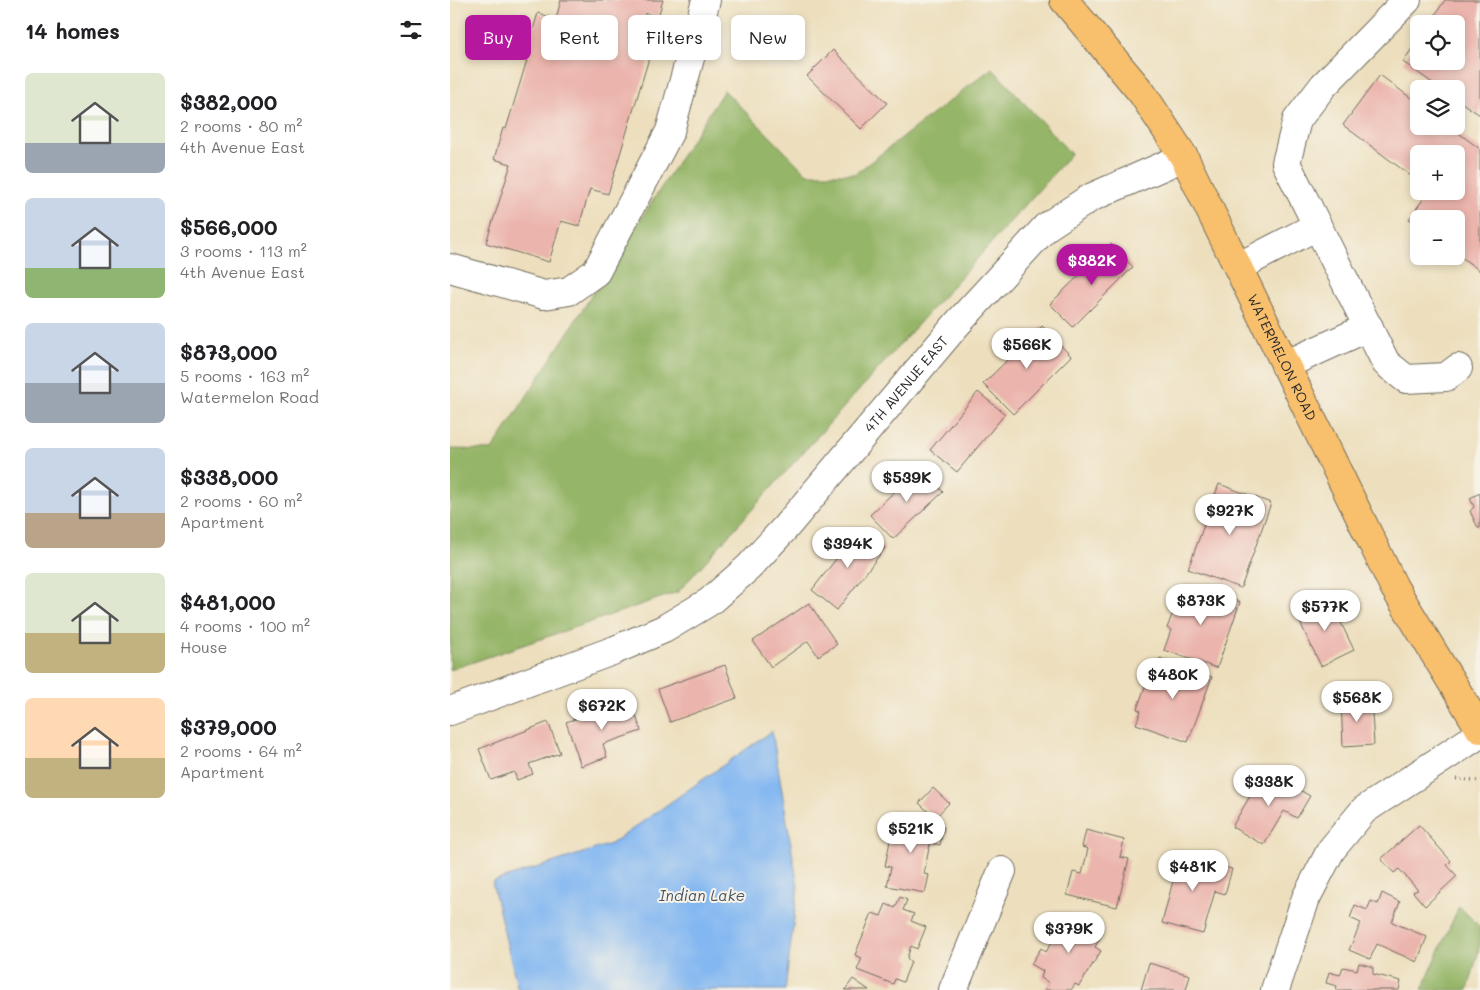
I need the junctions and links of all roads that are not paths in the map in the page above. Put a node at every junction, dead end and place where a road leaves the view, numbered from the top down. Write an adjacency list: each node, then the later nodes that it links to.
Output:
1 (706, 0): 7 (street)
2 (1064, 0): 4 (main road, WATERMELON ROAD)
3 (1407, 0): 5 (street)
4 (1184, 157): 6 (main road, WATERMELON ROAD); 11 (street, 4TH AVENUE EAST)
5 (1318, 226): 6 (street); 8 (street)
6 (1238, 267): 9 (main road, WATERMELON ROAD)
7 (450, 268)
8 (1369, 327): 9 (street); 10 (street)
9 (1285, 365): 12 (main road, WATERMELON ROAD)
10 (1458, 368)
11 (450, 711)
12 (1480, 729)
13 (1480, 734): 16 (street)
14 (1002, 871): 15 (street)
15 (953, 990)
16 (1275, 990)

